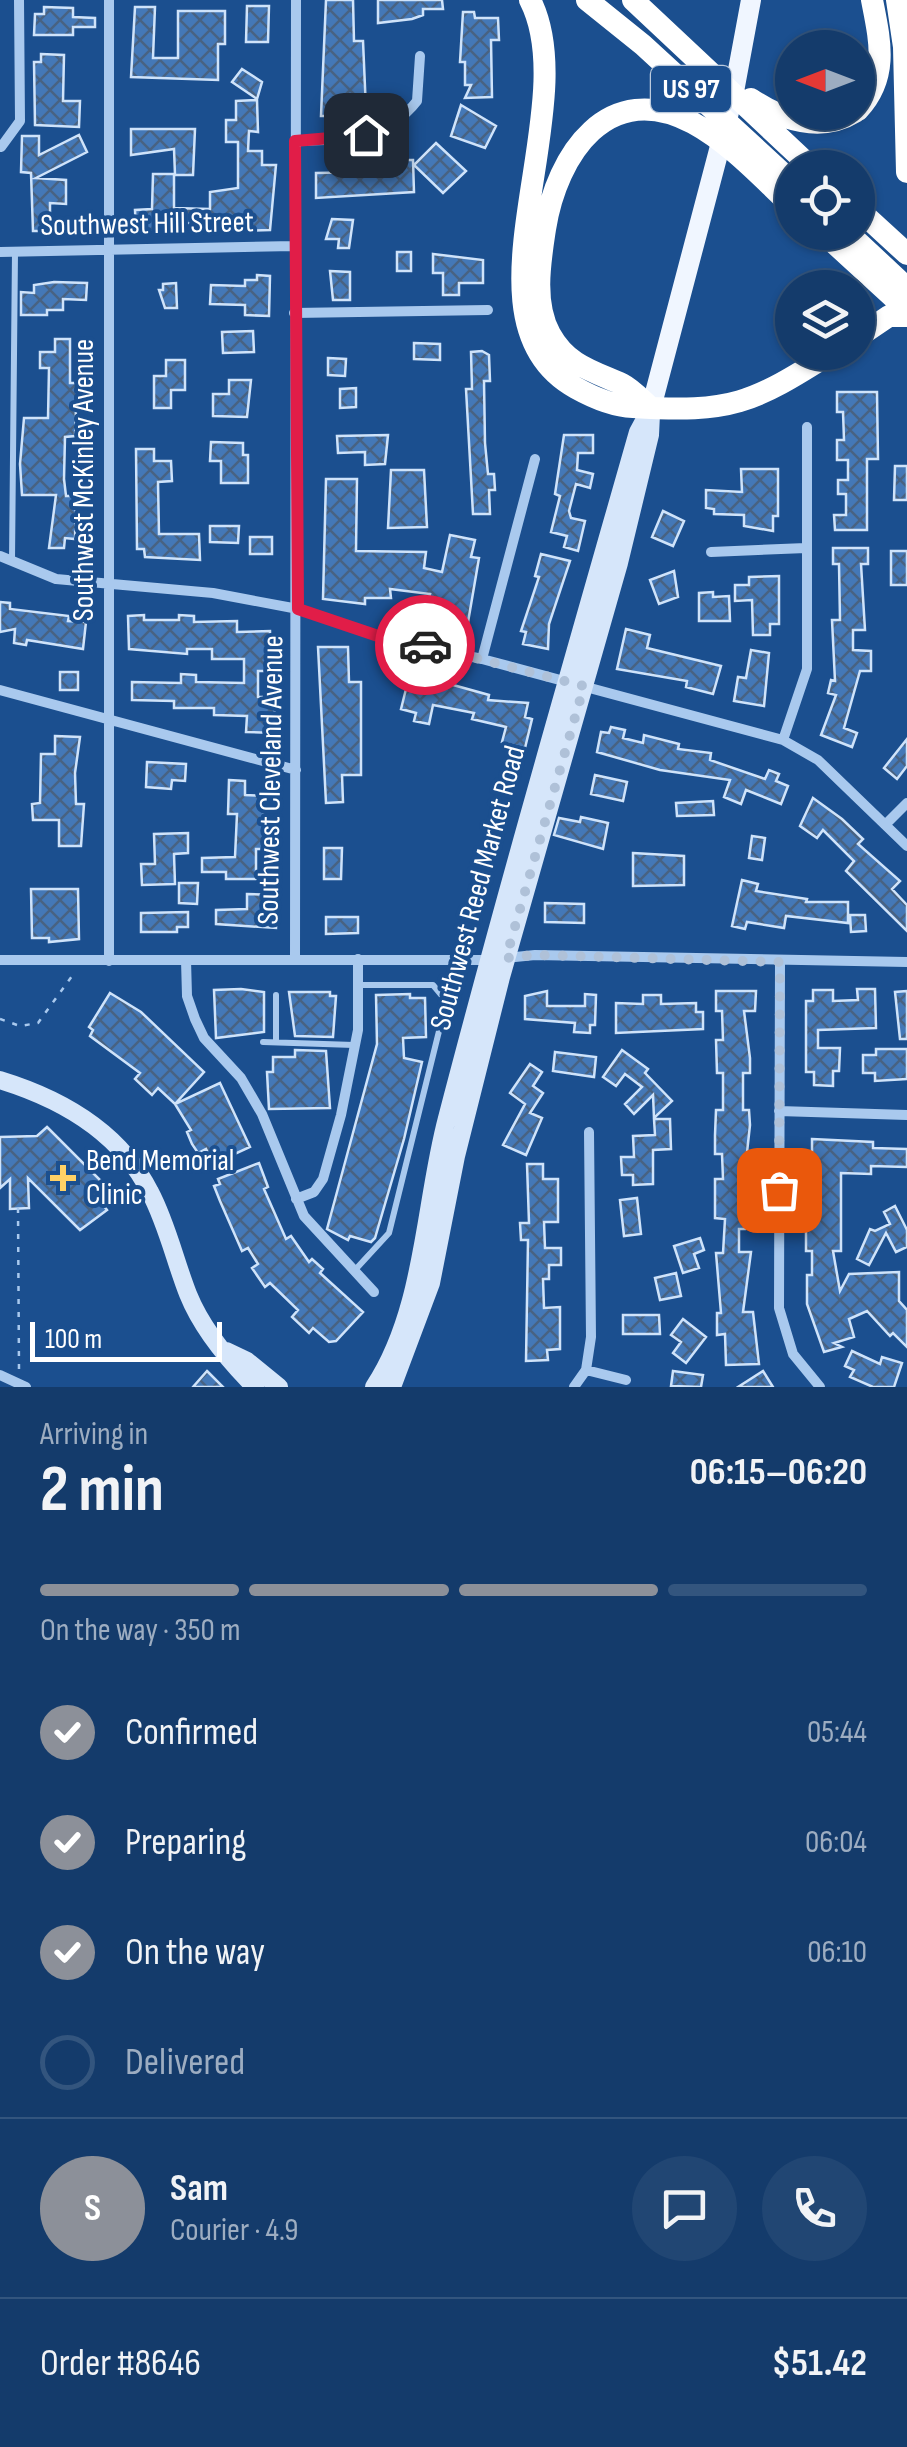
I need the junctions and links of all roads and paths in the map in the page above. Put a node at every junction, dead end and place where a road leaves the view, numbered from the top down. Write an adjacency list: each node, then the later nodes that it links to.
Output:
1 (19, 0): 15 (street)
2 (109, 0): 22 (street, Southwest McKinley Avenue)
3 (296, 0): 14 (street, Southwest Cleveland Avenue)
4 (530, 0): 34 (highway)
5 (587, 0): 17 (highway, US 97)
6 (634, 0): 11 (highway, US 97)
7 (751, 0): 34 (main road, Southwest Reed Market Road)
8 (872, 0): 12 (highway)
9 (897, 0): 18 (highway)
10 (420, 56): 14 (street)
11 (706, 70): 13 (highway); 16 (highway, US 97)
12 (875, 88)
13 (775, 114)
14 (295, 141): 21 (street, Southwest Cleveland Avenue)
15 (1, 147)
16 (793, 150)
17 (775, 166)
18 (907, 172)
19 (775, 192): 34 (highway)
20 (875, 225): 27 (highway)
21 (294, 246): 22 (street, Southwest Hill Street); 30 (street, Southwest Cleveland Avenue)
22 (109, 250): 26 (street, Southwest Hill Street); 41 (street, Southwest McKinley Avenue)
23 (841, 250): 31 (highway)
24 (866, 250): 28 (highway)
25 (0, 252): 26 (street, Southwest Hill Street)
26 (14, 252): 40 (lane)
27 (907, 254)
28 (907, 288)
29 (488, 310): 30 (street)
30 (294, 313): 42 (street, Southwest Cleveland Avenue)
31 (907, 313): 32 (highway)
32 (875, 325)
33 (805, 370): 34 (highway)
34 (651, 408): 44 (main road, Southwest Reed Market Road)
35 (807, 428): 37 (street)
36 (535, 460): 43 (street)
37 (806, 548): 38 (street); 47 (street)
38 (711, 552)
39 (0, 556): 40 (street)
40 (12, 561): 41 (street)
41 (109, 581): 42 (street); 46 (street, Southwest McKinley Avenue)
42 (298, 609): 43 (street); 48 (street, Southwest Cleveland Avenue)
43 (482, 659): 44 (street)
44 (576, 684): 47 (street); 53 (main road, Southwest Reed Market Road)
45 (0, 690): 46 (street)
46 (110, 720): 48 (street); 57 (street, Southwest McKinley Avenue)
47 (783, 740): 50 (street)
48 (296, 770): 56 (street, Southwest Cleveland Avenue)
49 (907, 802): 50 (street)
50 (886, 824): 51 (street)
51 (907, 846)
52 (358, 959): 53 (street); 56 (street); 61 (street)
53 (497, 959): 58 (street); 82 (main road, Southwest Reed Market Road); 83 (main road, Southwest Reed Market Road)
54 (0, 960): 57 (street)
55 (186, 960): 56 (street); 57 (street); 71 (street)
56 (295, 960)
57 (110, 961)
58 (780, 962): 59 (street); 68 (street)
59 (907, 962)
60 (72, 976): 63 (path)
61 (358, 985): 66 (street); 73 (lane)
62 (276, 995): 65 (lane)
63 (0, 1019)
64 (264, 1042): 65 (lane)
65 (276, 1042): 66 (lane)
66 (356, 1045): 71 (street)
67 (0, 1080): 75 (main road)
68 (779, 1111): 69 (street); 85 (street)
69 (907, 1114)
70 (589, 1132): 76 (street)
71 (296, 1199): 73 (street)
72 (18, 1208): 79 (path)
73 (356, 1270): 74 (street)
74 (374, 1292)
75 (224, 1350): 80 (main road); 81 (main road)
76 (586, 1370): 78 (street); 84 (street)
77 (0, 1375): 79 (street)
78 (626, 1380)
79 (23, 1386)
80 (255, 1387)
81 (278, 1387)
82 (374, 1387)
83 (392, 1387)
84 (574, 1387)
85 (820, 1387)

